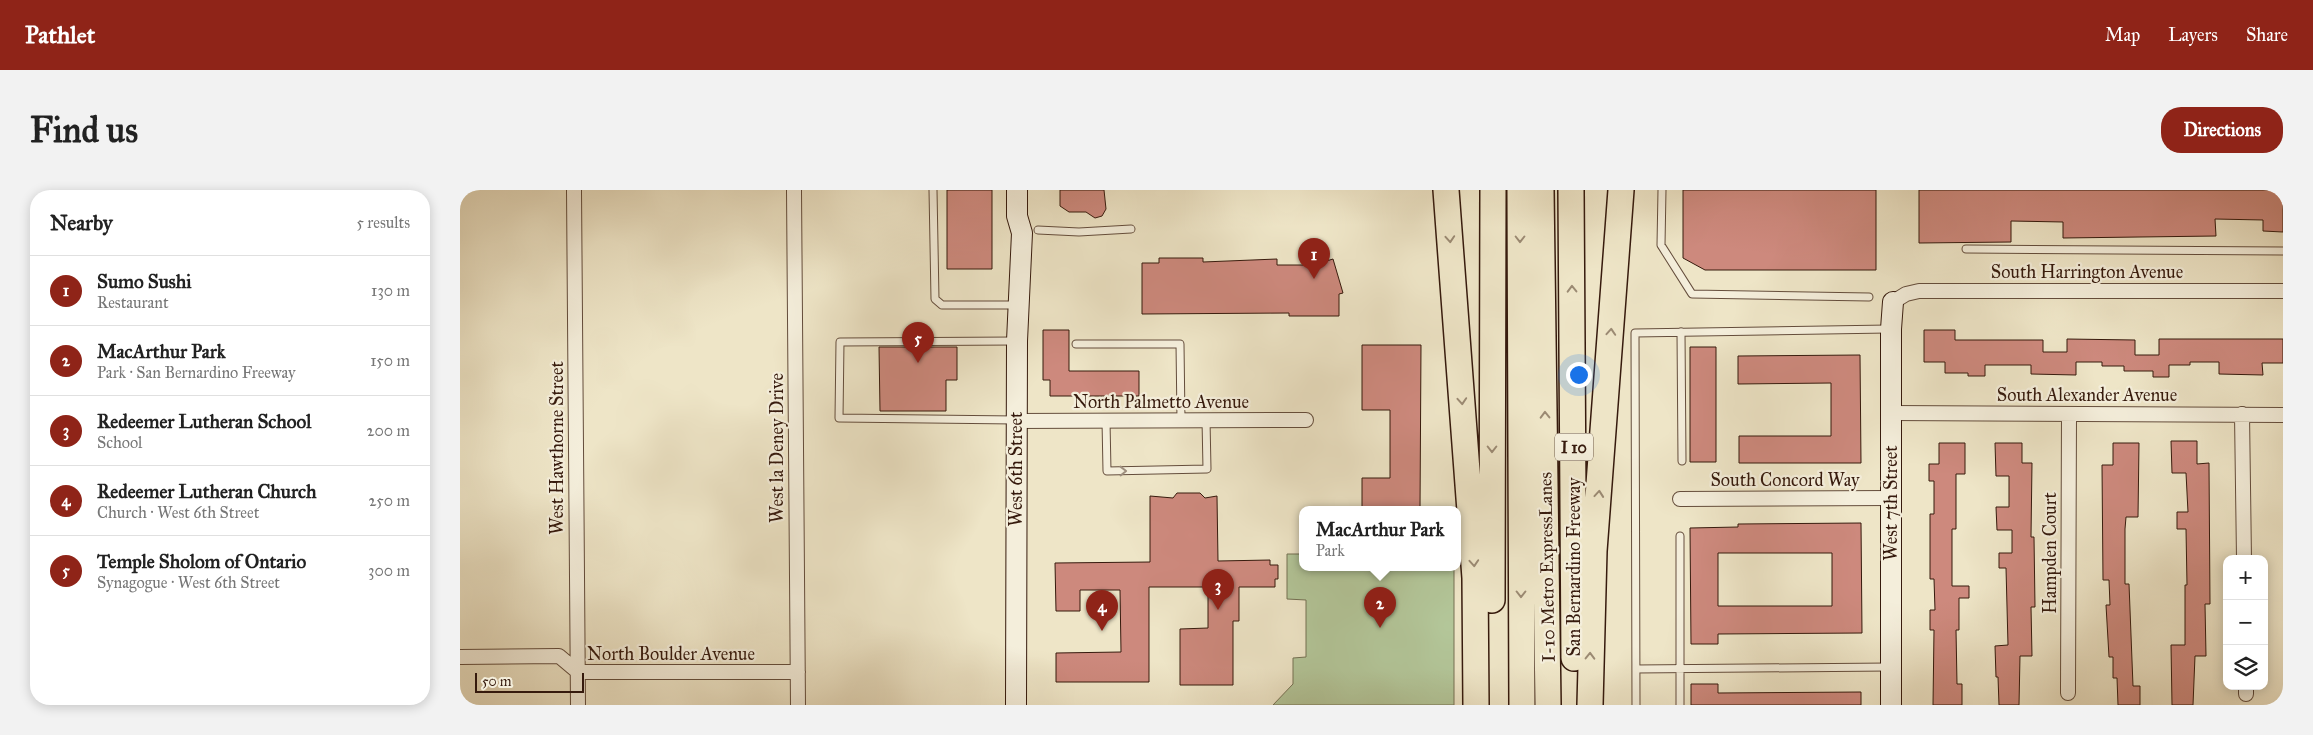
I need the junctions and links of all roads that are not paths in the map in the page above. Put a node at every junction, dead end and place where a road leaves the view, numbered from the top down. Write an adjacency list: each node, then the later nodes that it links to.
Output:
1 (574, 190): 47 (street, West Hawthorne Street)
2 (794, 190): 48 (street, West la Deney Drive)
3 (933, 190): 21 (lane)
4 (1017, 190): 15 (street, West 6th Street)
5 (1030, 190): 15 (street, West 6th Street)
6 (1446, 190): 53 (highway, one-way to 53)
7 (1493, 190): 54 (highway, one-way to 54)
8 (1497, 190): 39 (highway)
9 (1520, 190): 39 (highway, I-10 Metro ExpressLanes, one-way to 39)
10 (1541, 190): 42 (highway, I-10 Metro ExpressLanes, one-way to 10)
11 (1571, 190): 35 (highway, San Bernardino Freeway / I 10, one-way to 11)
12 (1621, 190): 58 (highway, one-way to 12)
13 (1662, 190): 19 (lane)
14 (1131, 229): 15 (lane)
15 (1030, 232): 21 (street, West 6th Street)
16 (1966, 249): 17 (lane)
17 (2283, 251)
18 (2283, 291): 20 (street, South Harrington Avenue)
19 (1869, 297)
20 (1894, 302): 22 (street, West 7th Street)
21 (1018, 305): 24 (street, West 6th Street)
22 (1891, 329): 23 (lane); 26 (street, West 7th Street)
23 (1681, 332): 36 (lane); 45 (lane)
24 (1017, 341): 30 (street, West 6th Street); 30 (lane)
25 (1076, 344): 31 (lane)
26 (1892, 413): 27 (street, South Alexander Avenue); 37 (street, West 7th Street)
27 (2069, 414): 28 (street, South Alexander Avenue); 49 (street, Hampden Court)
28 (2242, 414): 29 (street, South Alexander Avenue); 41 (street)
29 (2283, 414)
30 (1016, 420): 34 (street, North Palmetto Avenue); 52 (street, West 6th Street)
31 (1181, 420): 32 (street, North Palmetto Avenue); 34 (street, North Palmetto Avenue)
32 (1206, 420): 33 (street, North Palmetto Avenue); 34 (lane, one-way to 32)
33 (1306, 420)
34 (1106, 421)
35 (1574, 421): 42 (highway); 57 (highway, San Bernardino Freeway / I 10)
36 (1682, 461)
37 (1891, 498): 38 (street, South Concord Way); 44 (street, West 7th Street)
38 (1680, 499)
39 (1521, 536): 55 (highway, I-10 Metro ExpressLanes, one-way to 55)
40 (1680, 536): 46 (lane)
41 (2244, 555)
42 (1548, 604): 56 (highway, I-10 Metro ExpressLanes)
43 (460, 657): 47 (street, North Boulder Avenue)
44 (1892, 667): 46 (lane); 61 (street, West 7th Street)
45 (1636, 668): 46 (lane); 59 (lane)
46 (1680, 668): 60 (lane)
47 (578, 672): 48 (street, North Boulder Avenue); 50 (street, West Hawthorne Street)
48 (798, 672): 51 (street, West la Deney Drive)
49 (2068, 693)
50 (578, 705)
51 (798, 705)
52 (1016, 705)
53 (1476, 705)
54 (1492, 705)
55 (1522, 705)
56 (1548, 705)
57 (1574, 705)
58 (1590, 705)
59 (1636, 705)
60 (1680, 705)
61 (1891, 705)

